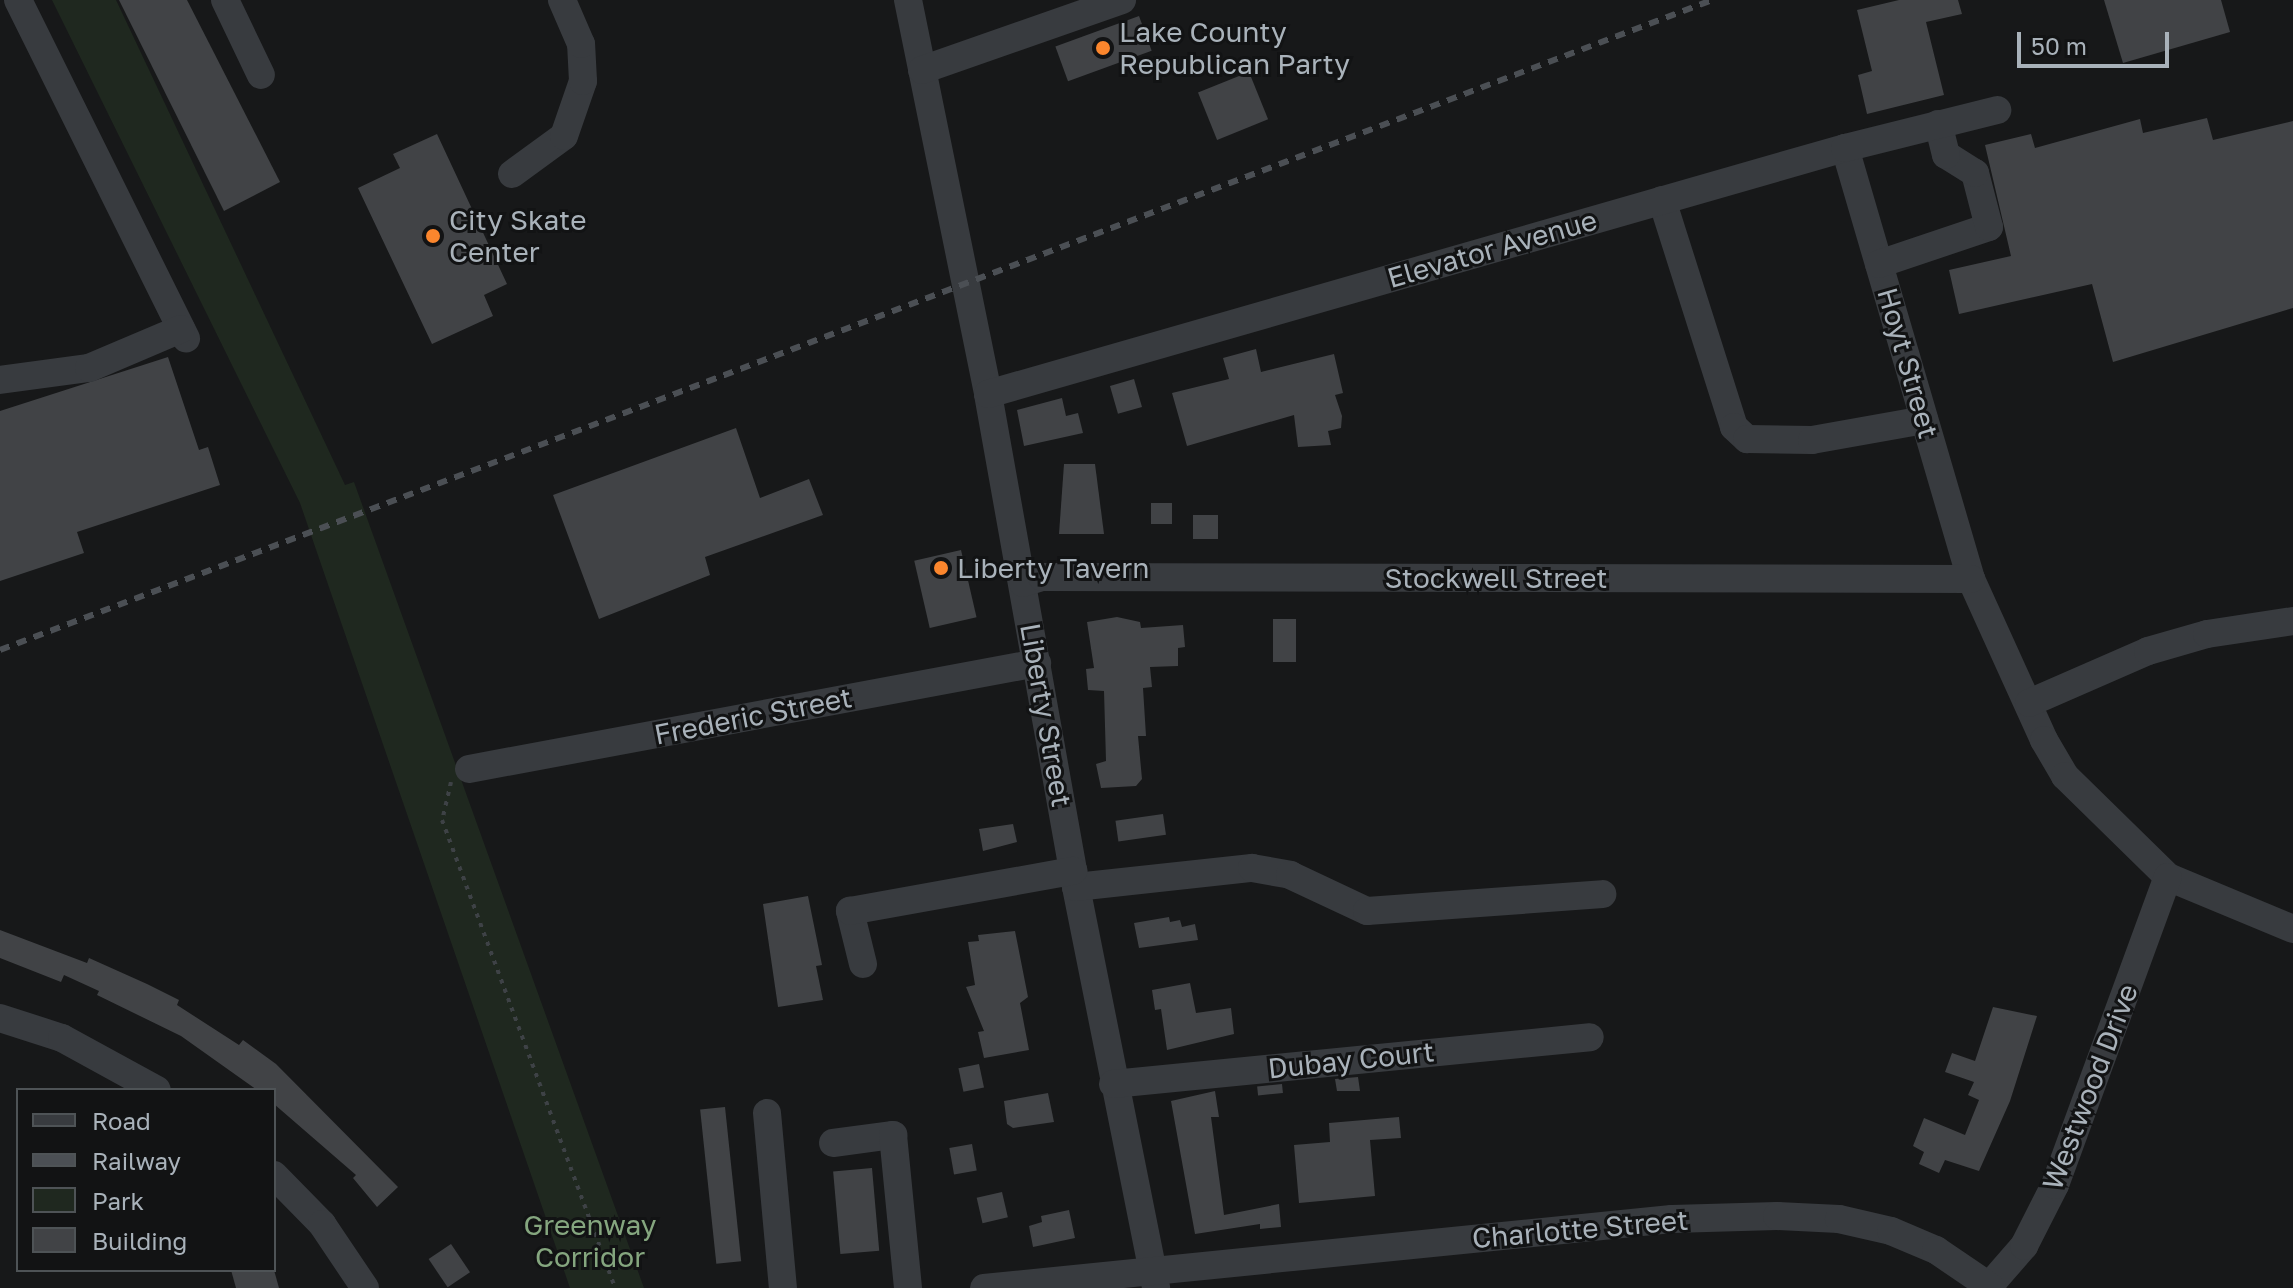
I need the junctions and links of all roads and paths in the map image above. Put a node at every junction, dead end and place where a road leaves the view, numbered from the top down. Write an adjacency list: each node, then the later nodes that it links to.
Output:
1 (18, 0): 14 (street)
2 (225, 0): 7 (street)
3 (562, 0): 11 (street)
4 (908, 0): 6 (street, Liberty Street)
5 (1122, 0): 6 (street)
6 (922, 70): 15 (street, Liberty Street)
7 (261, 75)
8 (1997, 110): 9 (street, Elevator Avenue)
9 (1938, 124): 10 (street, Elevator Avenue); 13 (street)
10 (1845, 148): 12 (street, Elevator Avenue); 13 (street, Hoyt Street)
11 (512, 174)
12 (1662, 200): 15 (street, Elevator Avenue); 16 (street)
13 (1879, 264): 16 (street, Hoyt Street)
14 (0, 380)
15 (988, 394): 18 (street, Liberty Street)
16 (1924, 420): 17 (street, Hoyt Street)
17 (1971, 579): 18 (street, Stockwell Street); 21 (street, Hoyt Street)
18 (1023, 583): 20 (street, Liberty Street)
19 (2293, 621): 21 (street)
20 (1037, 663): 22 (street, Frederic Street); 24 (street, Liberty Street)
21 (2029, 703): 23 (street, Hoyt Street)
22 (469, 769): 38 (path)
23 (2168, 877): 26 (street); 36 (street, Westwood Drive)
24 (1074, 879): 25 (street); 27 (street); 30 (street, Liberty Street)
25 (1602, 894)
26 (2293, 929)
27 (863, 964)
28 (0, 1018): 31 (street)
29 (1590, 1037): 30 (street, Dubay Court)
30 (1113, 1084): 35 (street, Liberty Street)
31 (153, 1088)
32 (767, 1113): 39 (street)
33 (833, 1143): 40 (street)
34 (276, 1177): 37 (street)
35 (1154, 1280): 36 (street, Charlotte Street); 41 (street, Charlotte Street)
36 (1991, 1286)
37 (365, 1288)
38 (615, 1288)
39 (783, 1288)
40 (908, 1288)
41 (984, 1288)

